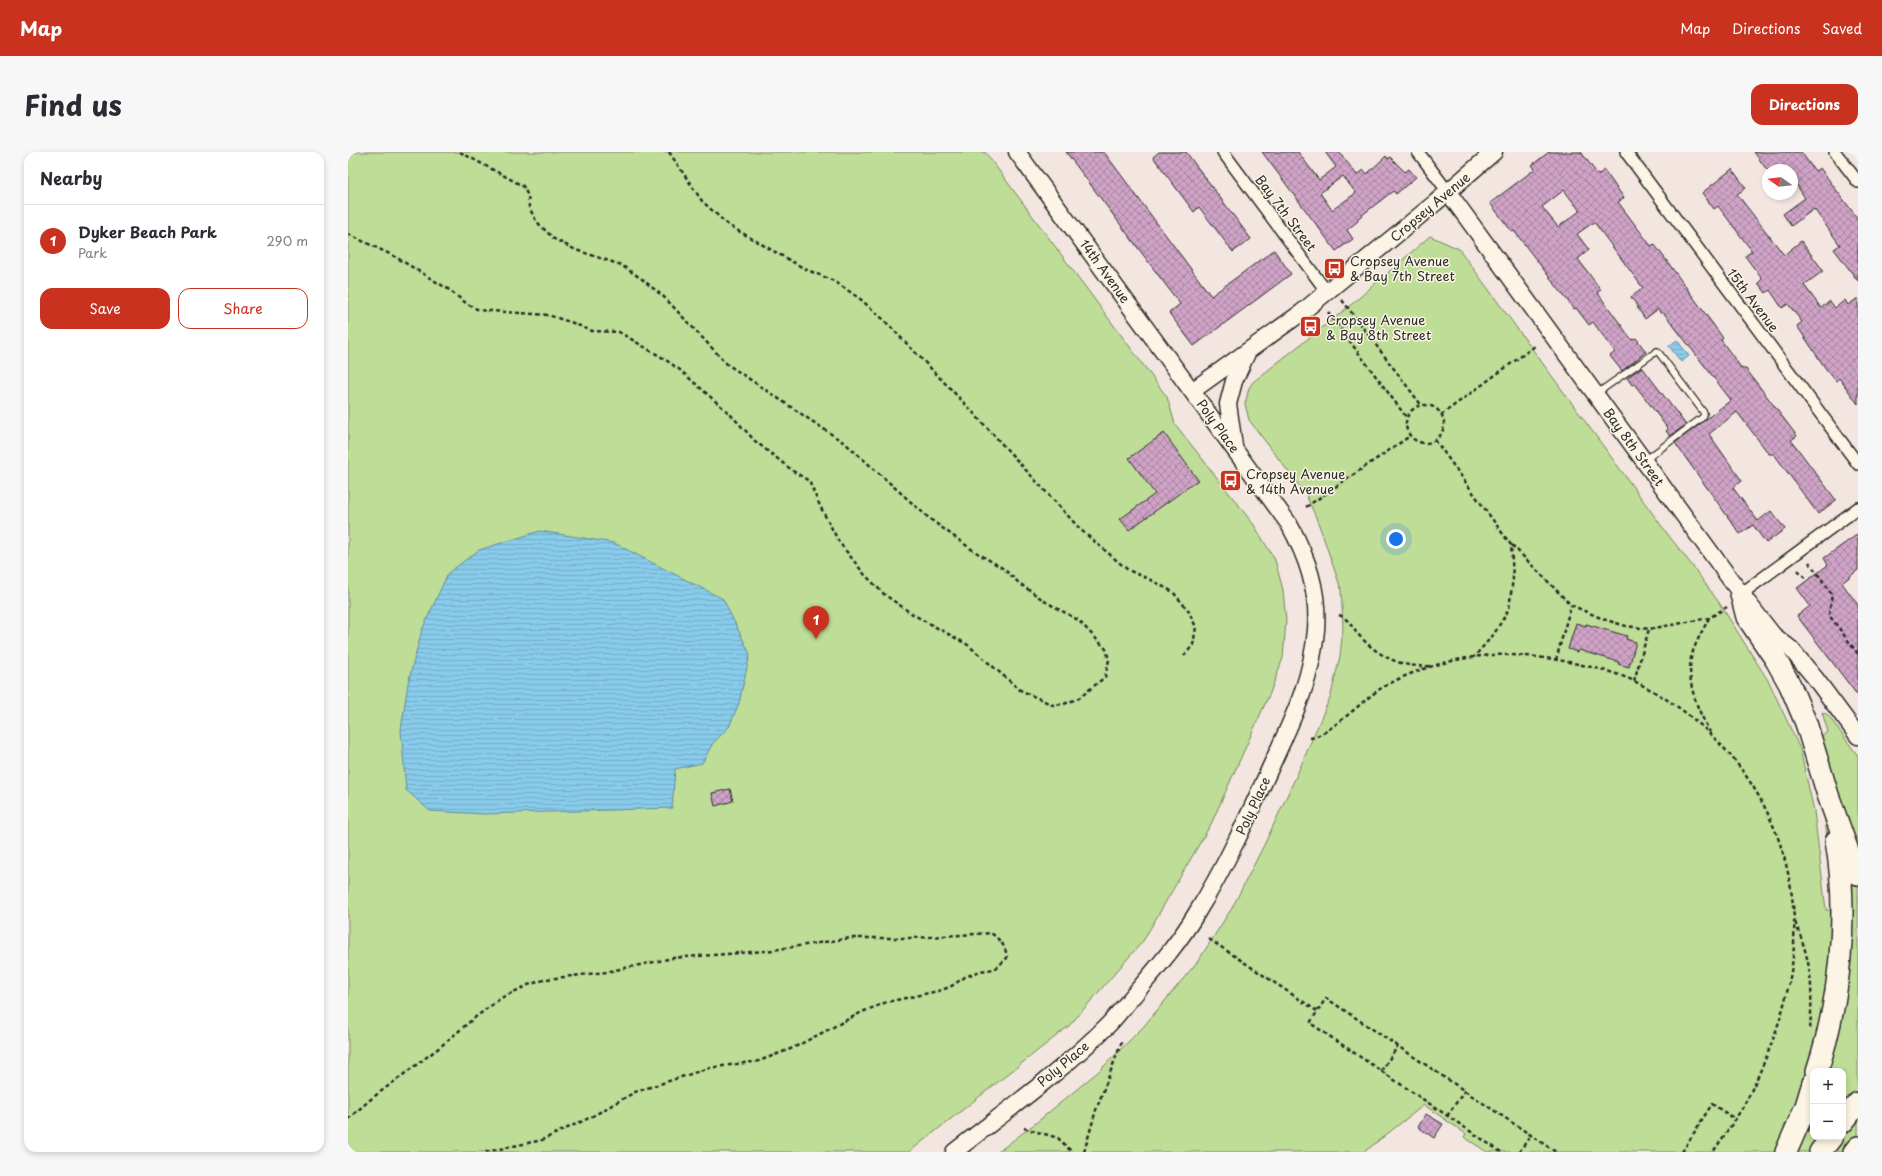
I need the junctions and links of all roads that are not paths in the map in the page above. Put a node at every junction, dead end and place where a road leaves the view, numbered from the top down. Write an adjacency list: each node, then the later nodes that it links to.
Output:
1 (1018, 152): 11 (main road, 14th Avenue)
2 (1223, 152): 9 (street, Bay 7th Street)
3 (1418, 152): 8 (street, Bay 8th Street)
4 (1494, 152): 8 (main road, Cropsey Avenue)
5 (1626, 152): 15 (street, 15th Avenue)
6 (1835, 152): 7 (street)
7 (1858, 182)
8 (1448, 192): 9 (main road, Cropsey Avenue); 12 (main road, Bay 8th Street)
9 (1326, 292): 10 (main road, Cropsey Avenue)
10 (1249, 350): 11 (main road, Cropsey Avenue); 13 (main road)
11 (1192, 391): 13 (main road, Poly Place)
12 (1596, 394): 14 (main road, Bay 8th Street); 14 (lane)
13 (1235, 450): 29 (main road, Poly Place)
14 (1644, 461): 17 (main road, Bay 8th Street)
15 (1858, 464)
16 (1858, 508): 17 (street)
17 (1734, 600): 18 (main road, Bay 8th Street); 20 (highway)
18 (1773, 635): 19 (main road, Bay 8th Street); 21 (highway)
19 (1858, 736)
20 (1828, 795): 22 (highway); 23 (highway)
21 (1858, 841)
22 (1858, 874)
23 (1818, 1068)
24 (1810, 1093): 30 (highway)
25 (1858, 1103): 26 (highway)
26 (1846, 1118)
27 (1830, 1140): 31 (highway)
28 (1858, 1147): 32 (highway)
29 (954, 1152)
30 (1786, 1152)
31 (1820, 1152)
32 (1854, 1152)

